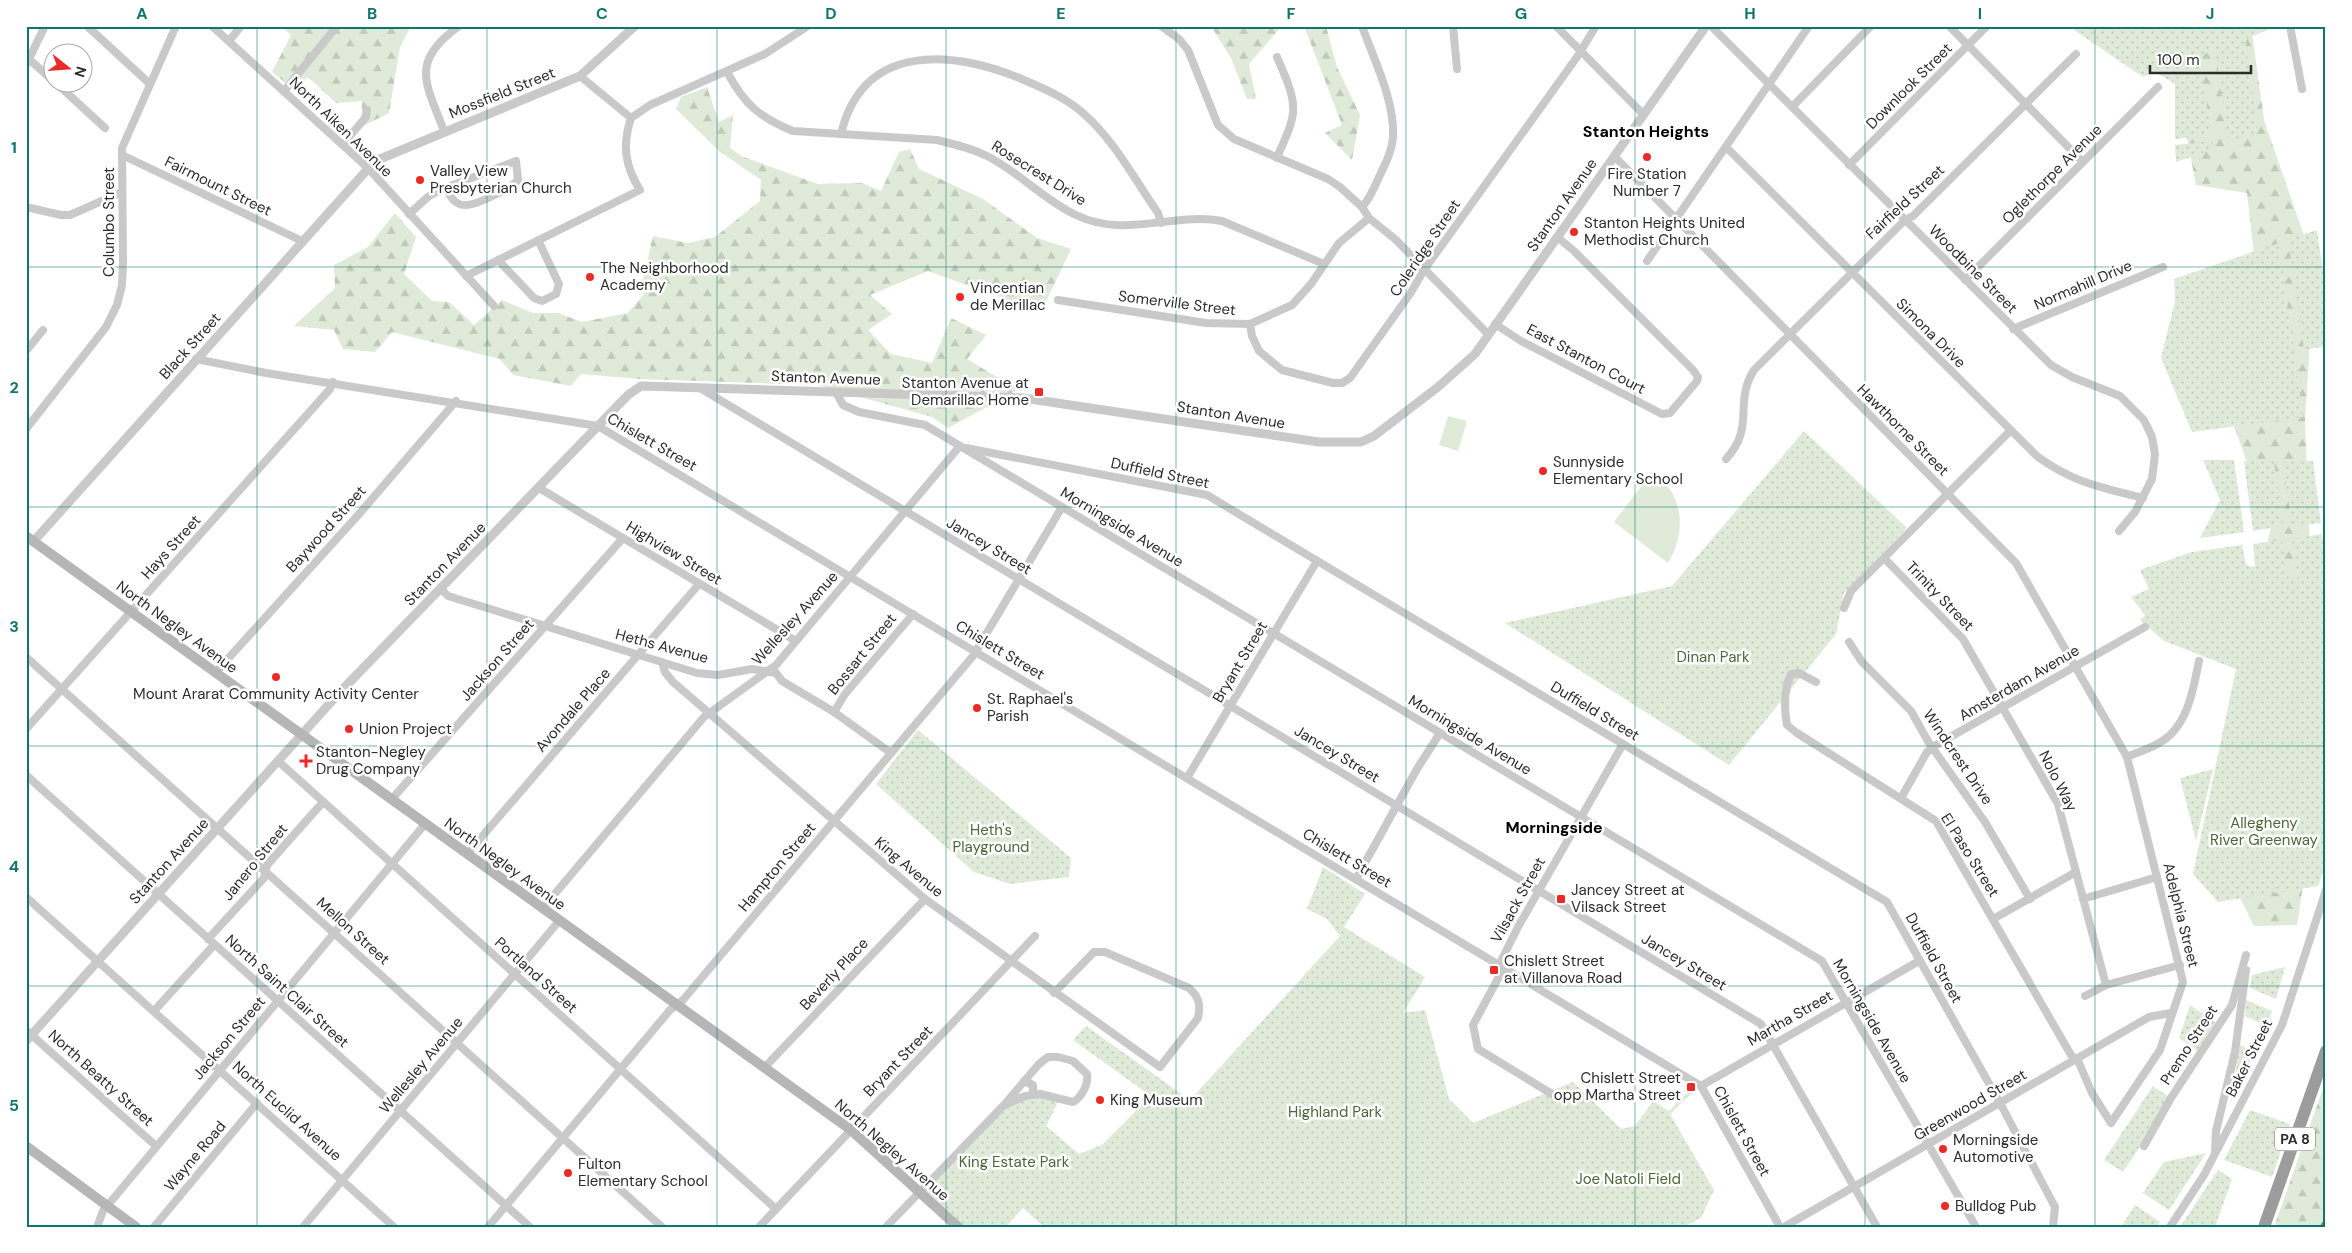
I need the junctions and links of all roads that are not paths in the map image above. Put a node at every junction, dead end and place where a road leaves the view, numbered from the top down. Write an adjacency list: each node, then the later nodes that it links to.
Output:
1 (46, 26): 27 (street)
2 (87, 26): 32 (street)
3 (176, 26): 32 (street, Columbo Street)
4 (212, 26): 22 (street, North Aiken Avenue)
5 (241, 26): 22 (street)
6 (337, 26): 36 (street)
7 (459, 26): 44 (street)
8 (635, 26): 31 (street, Mossfield Street)
9 (808, 26): 30 (street)
10 (1161, 26): 50 (street)
11 (1362, 26): 57 (street)
12 (1453, 26): 28 (street)
13 (1556, 26): 24 (street)
14 (1596, 26): 24 (street, Coleridge Street)
15 (1706, 26): 41 (street, Stanton Avenue)
16 (1711, 26): 33 (street, Woodbine Street)
17 (1809, 26): 33 (street)
18 (1871, 26): 39 (street)
19 (1949, 26): 23 (street)
20 (1987, 26): 23 (street, Downlook Street)
21 (2290, 26): 35 (street)
22 (228, 41): 36 (street, North Aiken Avenue)
23 (1968, 46): 38 (street); 52 (street, Downlook Street)
24 (1580, 51): 41 (street); 70 (street, Coleridge Street)
25 (2076, 54): 38 (street, Fairfield Street)
26 (1277, 57): 50 (street)
27 (28, 62): 29 (street)
28 (1457, 69)
29 (42, 72)
30 (727, 72): 42 (street); 45 (street, Rosecrest Drive)
31 (580, 76): 42 (street); 44 (street, Mossfield Street)
32 (150, 84): 48 (street, Columbo Street)
33 (1769, 84): 39 (street, Woodbine Street); 47 (street)
34 (2158, 87): 51 (street, Oglethorpe Avenue)
35 (2302, 89)
36 (284, 91): 46 (street, North Aiken Avenue)
37 (66, 92): 43 (street)
38 (2026, 104): 51 (street); 61 (street, Fairfield Street)
39 (1792, 107): 52 (street, Woodbine Street)
40 (367, 110): 46 (street)
41 (1644, 114): 49 (street, Stanton Avenue)
42 (631, 118): 64 (street)
43 (105, 128)
44 (444, 131): 53 (street, Mossfield Street)
45 (841, 134): 62 (street, Rosecrest Drive); 62 (street)
46 (344, 144): 53 (street, North Aiken Avenue)
47 (1726, 147): 60 (street); 71 (street, Simona Drive)
48 (122, 155): 55 (street, Columbo Street); 65 (street, Fairmount Street)
49 (1614, 156): 60 (street, Hawthorne Street); 63 (street, Stanton Avenue)
50 (1277, 158): 57 (street)
51 (2083, 162): 73 (street, Oglethorpe Avenue)
52 (1849, 165): 61 (street, Woodbine Street)
53 (368, 168): 58 (street, North Aiken Avenue); 65 (street, Black Street)
54 (446, 188): 54 (street); 58 (street)
55 (122, 192): 56 (street); 89 (street, Columbo Street)
56 (26, 207)
57 (1362, 207): 59 (street)
58 (409, 214): 72 (street, North Aiken Avenue)
59 (1369, 218): 68 (street, Somerville Street); 70 (street)
60 (1676, 219): 67 (street); 81 (street, Hawthorne Street)
61 (1905, 220): 71 (street, Fairfield Street); 73 (street, Woodbine Street)
62 (1161, 223): 68 (street, Rosecrest Drive)
63 (1557, 237): 77 (street, Stanton Avenue); 77 (street, East Stanton Court)
64 (538, 240): 66 (street); 66 (street)
65 (302, 241): 83 (street, Black Street)
66 (498, 260): 72 (street)
67 (1647, 261)
68 (1324, 264): 76 (street, Somerville Street)
69 (2163, 267): 78 (street, Normahill Drive)
70 (1424, 270): 76 (street, Coleridge Street); 80 (street)
71 (1851, 273): 81 (street, Fairfield Street); 90 (street, Simona Drive)
72 (466, 276): 75 (street, North Aiken Avenue)
73 (1965, 280): 78 (street, Woodbine Street)
74 (1058, 300): 76 (street, Somerville Street)
75 (494, 306)
76 (1250, 324)
77 (1495, 324): 80 (street, Stanton Avenue)
78 (2014, 329): 95 (street, Woodbine Street)
79 (42, 330): 82 (street)
80 (1488, 334): 86 (street, Stanton Avenue)
81 (1790, 334): 92 (street, Fairfield Street); 94 (street, Hawthorne Street)
82 (26, 351)
83 (196, 359): 84 (street, Chislett Street); 100 (street, Black Street)
84 (333, 382): 87 (street, Chislett Street); 108 (street, Hays Street)
85 (699, 387): 86 (street, Stanton Avenue); 88 (street, Stanton Avenue); 97 (street, Jancey Street)
86 (836, 392): 91 (street, Morningside Avenue)
87 (456, 401): 88 (street, Chislett Street); 122 (street, Baywood Street)
88 (598, 426): 93 (street, Stanton Avenue); 103 (street, Chislett Street)
89 (26, 428)
90 (2010, 431): 94 (street); 95 (street, Simona Drive)
91 (959, 446): 96 (street, Morningside Avenue); 97 (street, Wellesley Avenue); 102 (street, Duffield Street)
92 (1726, 459)
93 (539, 488): 99 (street, Highview Street); 106 (street, Stanton Avenue)
94 (1948, 494): 101 (street); 120 (street, Hawthorne Street)
95 (2143, 498): 98 (street, Woodbine Street)
96 (1062, 506): 104 (street, Hampton Street); 112 (street, Morningside Avenue)
97 (905, 512): 103 (street, Wellesley Avenue); 104 (street, Jancey Street)
98 (2119, 531)
99 (624, 538): 105 (street, Highview Street); 110 (street, Jackson Street)
100 (29, 539): 108 (main road, North Negley Avenue)
101 (1884, 558): 107 (street); 126 (street, Trinity Street)
102 (1317, 561): 112 (street, Bryant Street); 132 (street, Duffield Street)
103 (851, 576): 109 (street, Chislett Street); 113 (street, Wellesley Avenue)
104 (1018, 580): 115 (street, Hampton Street); 125 (street, Jancey Street)
105 (699, 584): 113 (street, Highview Street); 116 (street, Avondale Place)
106 (440, 588): 110 (street, Heths Avenue); 131 (street, Stanton Avenue)
107 (1844, 608)
108 (130, 613): 122 (main road, North Negley Avenue); 124 (street, Hays Street)
109 (913, 614): 115 (street, Chislett Street); 127 (street, Bossart Street)
110 (546, 626): 116 (street, Heths Avenue); 140 (street, Jackson Street)
111 (2145, 627): 120 (street, Amsterdam Avenue)
112 (1274, 633): 125 (street, Bryant Street); 130 (street, Morningside Avenue)
113 (796, 641): 121 (street, Wellesley Avenue)
114 (1849, 642): 133 (street, Windcrest Drive)
115 (975, 652): 134 (street, Hampton Street); 138 (street, Chislett Street)
116 (639, 655): 119 (street, Heths Avenue); 147 (street, Avondale Place)
117 (26, 657): 124 (street, Mellon Street)
118 (2199, 661): 135 (street)
119 (662, 662): 121 (street, Heths Avenue); 128 (street, King Avenue)
120 (2075, 667): 126 (street, Amsterdam Avenue); 135 (street, Hawthorne Street)
121 (768, 672): 127 (street, Heths Avenue); 128 (street, Wellesley Avenue)
122 (214, 673): 131 (main road, North Negley Avenue)
123 (1816, 682): 139 (street, El Paso Street)
124 (62, 689): 129 (street, Hays Street); 146 (street, Mellon Street)
125 (1230, 706): 138 (street, Bryant Street); 142 (street, Jancey Street)
126 (2003, 708): 133 (street, Amsterdam Avenue); 150 (street, Nolo Way)
127 (834, 712): 134 (street, Heths Avenue)
128 (709, 713): 144 (street, King Avenue); 160 (street, Wellesley Avenue)
129 (26, 729)
130 (1440, 733): 142 (street); 143 (street, Morningside Avenue)
131 (301, 735): 136 (street, Stanton Avenue); 140 (main road, North Negley Avenue)
132 (1623, 744): 143 (street, Vilsack Street); 167 (street, Duffield Street)
133 (1932, 748): 139 (street, Amsterdam Avenue); 158 (street, Windcrest Drive)
134 (891, 753): 144 (street, Hampton Street)
135 (2127, 757): 151 (street, Adelphia Street)
136 (278, 761): 141 (street, Portland Street); 146 (street, Stanton Avenue)
137 (26, 775): 155 (street, North Saint Clair Street)
138 (1187, 778): 152 (street, Chislett Street)
139 (1900, 798): 161 (street, El Paso Street)
140 (391, 800): 145 (main road, North Negley Avenue)
141 (324, 802): 148 (street, Portland Street); 149 (street, Janero Street)
142 (1396, 806): 152 (street); 154 (street, Jancey Street)
143 (1581, 817): 154 (street, Vilsack Street); 176 (street, Morningside Avenue)
144 (834, 822): 157 (street, King Avenue); 177 (street, Hampton Street)
145 (425, 824): 147 (main road, North Negley Avenue); 148 (street, Jackson Street)
146 (217, 828): 149 (street, Mellon Street); 155 (street, Stanton Avenue)
147 (467, 854): 160 (main road, North Negley Avenue)
148 (392, 863): 163 (street, Jackson Street); 171 (street, Portland Street)
149 (266, 871): 163 (street, Mellon Street); 165 (street, Janero Street)
150 (2076, 872): 158 (street); 159 (street)
151 (2157, 877): 159 (street); 169 (street, Adelphia Street)
152 (1356, 879): 170 (street, Chislett Street)
153 (2326, 890): 203 (street, Baker Street)
154 (1539, 891): 170 (street, Vilsack Street); 182 (street, Jancey Street)
155 (158, 894): 165 (street, North Saint Clair Street); 166 (street, Stanton Avenue)
156 (26, 896): 166 (street, North Euclid Avenue)
157 (924, 899): 168 (street, King Avenue); 185 (street, Beverly Place)
158 (2030, 899): 161 (street)
159 (2083, 899): 172 (street)
160 (542, 909): 162 (main road, North Negley Avenue)
161 (1993, 919): 184 (street, El Paso Street)
162 (559, 921): 171 (street, Wellesley Avenue); 177 (main road, North Negley Avenue)
163 (334, 933): 175 (street, Jackson Street); 181 (street, Mellon Street)
164 (1035, 936): 168 (street, Bryant Street)
165 (211, 942): 175 (street, North Saint Clair Street); 178 (street, Janero Street)
166 (98, 961): 178 (street, North Euclid Avenue); 180 (street, Stanton Avenue)
167 (1919, 961): 176 (street, Martha Street); 193 (street, Duffield Street)
168 (1012, 962): 173 (street, King Avenue); 197 (street, Bryant Street)
169 (2180, 965): 172 (street); 179 (street, Adelphia Street)
170 (1501, 966): 189 (street, Chislett Street); 190 (street, Vilsack Street)
171 (516, 975): 181 (street, Wellesley Avenue); 187 (street, Portland Street)
172 (2106, 986): 174 (street)
173 (1054, 993): 173 (street, King Avenue)
174 (2085, 996)
175 (278, 1001): 186 (street, Jackson Street); 195 (street, North Saint Clair Street)
176 (1847, 1002): 182 (street, Martha Street); 199 (street, Morningside Avenue)
177 (677, 1005): 185 (main road, North Negley Avenue); 187 (street, Hampton Street)
178 (154, 1011): 186 (street, North Euclid Avenue)
179 (2171, 1013): 184 (street, Greenwood Street); 196 (street, Adelphia Street)
180 (28, 1035): 201 (street, North Beatty Street)
181 (458, 1043): 195 (street, Wellesley Avenue); 198 (street, Mellon Street)
182 (1772, 1045): 189 (street, Martha Street); 205 (street, Jancey Street)
183 (2326, 1051): 226 (highway, PA 8)
184 (2075, 1060): 193 (street, Greenwood Street); 196 (street, El Paso Street)
185 (764, 1068): 197 (main road, North Negley Avenue)
186 (220, 1070): 192 (street, North Euclid Avenue); 201 (street, Jackson Street)
187 (620, 1070): 198 (street, Hampton Street); 209 (street, Portland Street)
188 (1024, 1081): 191 (street); 191 (street); 194 (street)
189 (1702, 1086): 221 (street, Chislett Street)
190 (1568, 1093)
191 (1033, 1094): 194 (street)
192 (257, 1103): 204 (street, North Euclid Avenue); 212 (street, Wayne Road)
193 (2000, 1104): 199 (street, Greenwood Street); 224 (street, Duffield Street)
194 (1004, 1105): 206 (street)
195 (401, 1111): 204 (street, Wellesley Avenue); 207 (street, North Saint Clair Street)
196 (2111, 1123)
197 (851, 1130): 206 (main road, North Negley Avenue); 209 (street, Bryant Street)
198 (563, 1138): 207 (street, Hampton Street); 217 (street, Mellon Street)
199 (1928, 1145): 205 (street, Greenwood Street); 223 (street, Morningside Avenue)
200 (26, 1146): 208 (main road)
201 (156, 1146): 208 (street, Jackson Street)
202 (2144, 1146): 203 (street, Premo Street)
203 (2215, 1154): 225 (street, Baker Street)
204 (342, 1180): 213 (street, Wellesley Avenue); 214 (street, North Euclid Avenue)
205 (1854, 1187): 221 (street, Greenwood Street); 222 (street, Jancey Street)
206 (920, 1192): 219 (street); 220 (main road, North Negley Avenue)
207 (506, 1205): 215 (street, Hampton Street); 216 (street, North Saint Clair Street)
208 (108, 1206): 210 (street, Jackson Street); 211 (main road)
209 (776, 1209): 218 (street, Bryant Street)
210 (97, 1227)
211 (136, 1227)
212 (154, 1227)
213 (303, 1227)
214 (394, 1227)
215 (488, 1227)
216 (530, 1227)
217 (662, 1227)
218 (759, 1227)
219 (886, 1227)
220 (958, 1227)
221 (1782, 1227)
222 (1877, 1227)
223 (1976, 1227)
224 (2053, 1227)
225 (2170, 1227)
226 (2264, 1227)

